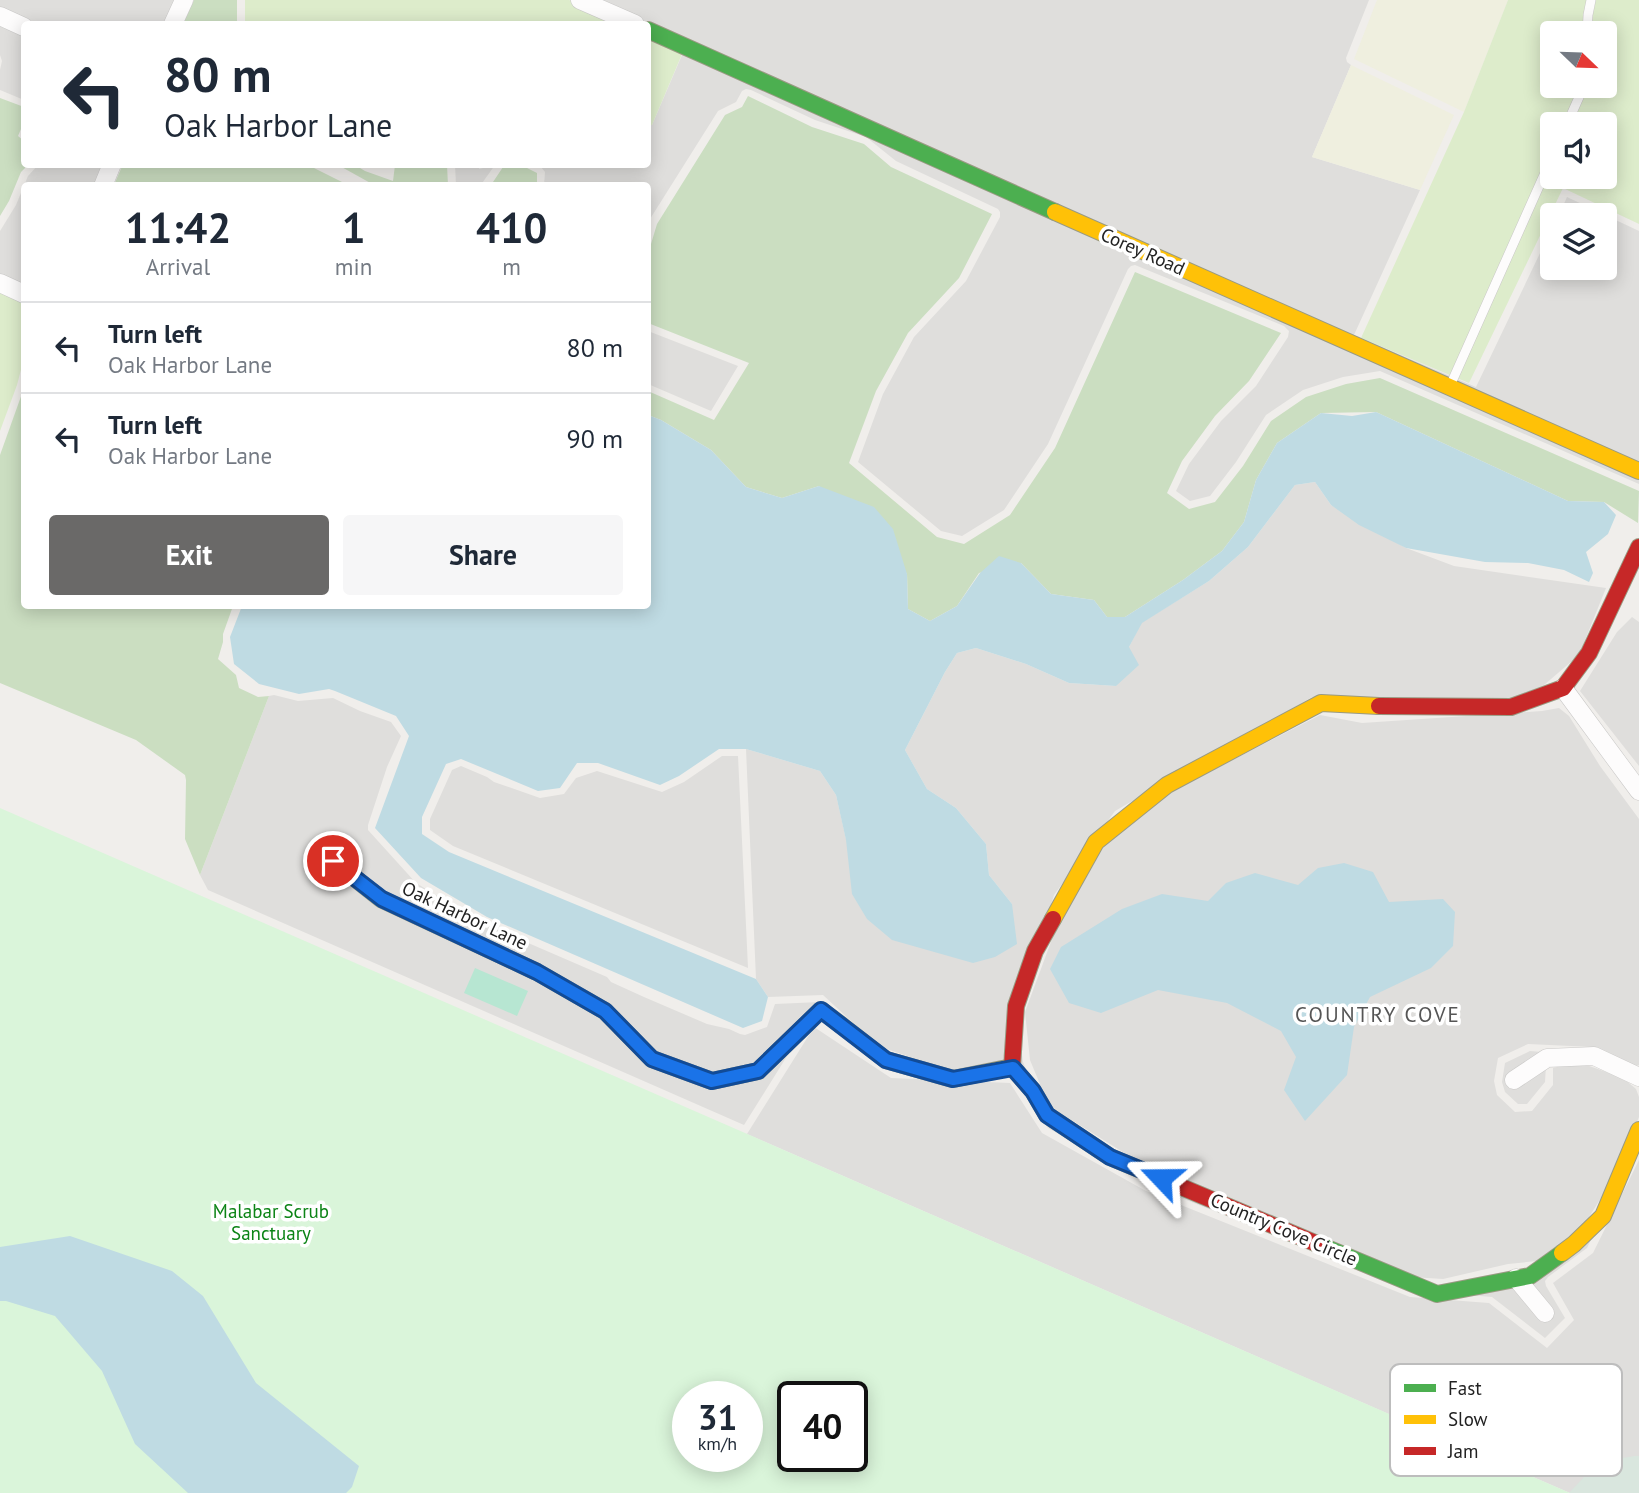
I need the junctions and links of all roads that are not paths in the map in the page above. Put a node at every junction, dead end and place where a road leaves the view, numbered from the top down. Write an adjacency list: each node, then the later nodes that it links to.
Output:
1 (184, 0): 5 (street)
2 (580, 0): 6 (street)
3 (1591, 0): 7 (lane)
4 (0, 16): 8 (street)
5 (174, 21)
6 (628, 21)
7 (1588, 21)
8 (21, 26)
9 (651, 31): 13 (street, Corey Road)
10 (1540, 184): 13 (lane)
11 (0, 283): 12 (street)
12 (21, 292)
13 (1449, 388): 14 (street, Corey Road)
14 (1639, 471)
15 (1639, 547): 16 (street)
16 (1563, 688): 17 (street); 19 (street)
17 (1639, 791)
18 (333, 861): 19 (street, Oak Harbor Lane)
19 (1013, 1068): 23 (street, Country Cove Circle)
20 (1639, 1077): 21 (street)
21 (1514, 1080)
22 (1639, 1130): 23 (street, Country Cove Circle)
23 (1516, 1278): 24 (street)
24 (1545, 1313)

